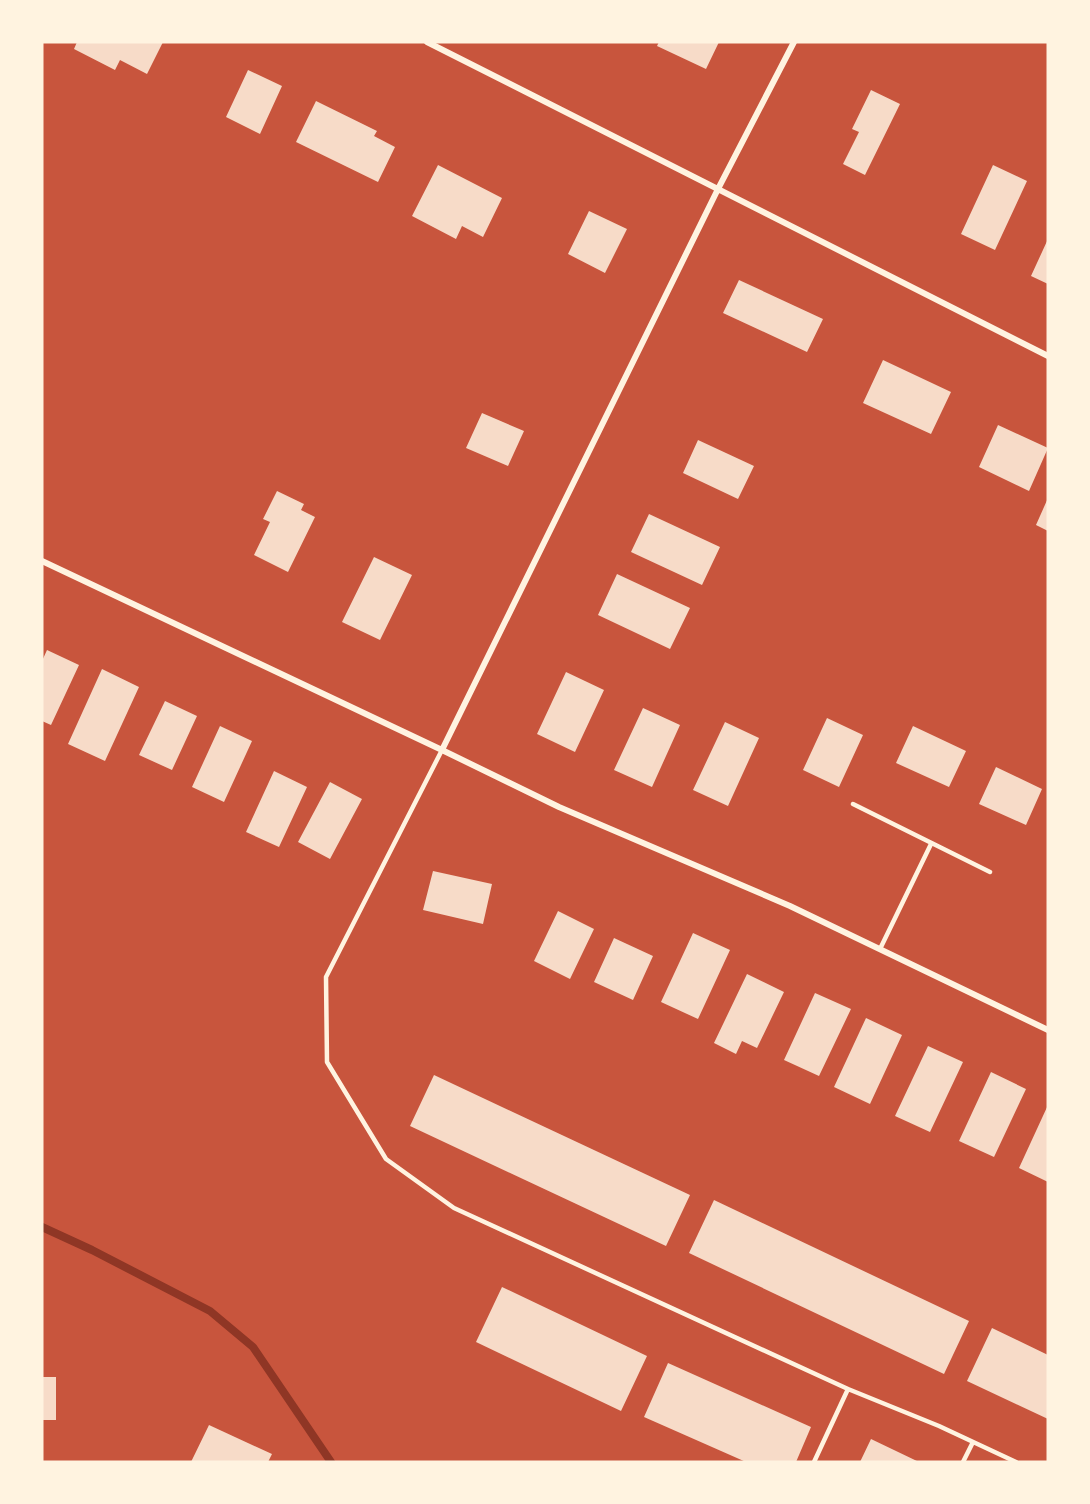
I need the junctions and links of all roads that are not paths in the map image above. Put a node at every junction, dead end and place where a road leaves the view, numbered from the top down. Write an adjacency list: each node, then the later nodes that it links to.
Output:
1 (427, 42): 3 (street)
2 (794, 42): 3 (street)
3 (718, 189): 4 (street); 6 (street)
4 (1048, 356)
5 (42, 561): 6 (street)
6 (442, 750): 10 (street); 12 (lane)
7 (853, 804): 8 (lane)
8 (931, 843): 9 (lane); 10 (lane)
9 (990, 872)
10 (880, 949): 11 (street)
11 (1048, 1030)
12 (848, 1389): 13 (lane); 14 (lane)
13 (973, 1442): 15 (lane); 16 (lane)
14 (814, 1462)
15 (963, 1462)
16 (1017, 1462)

